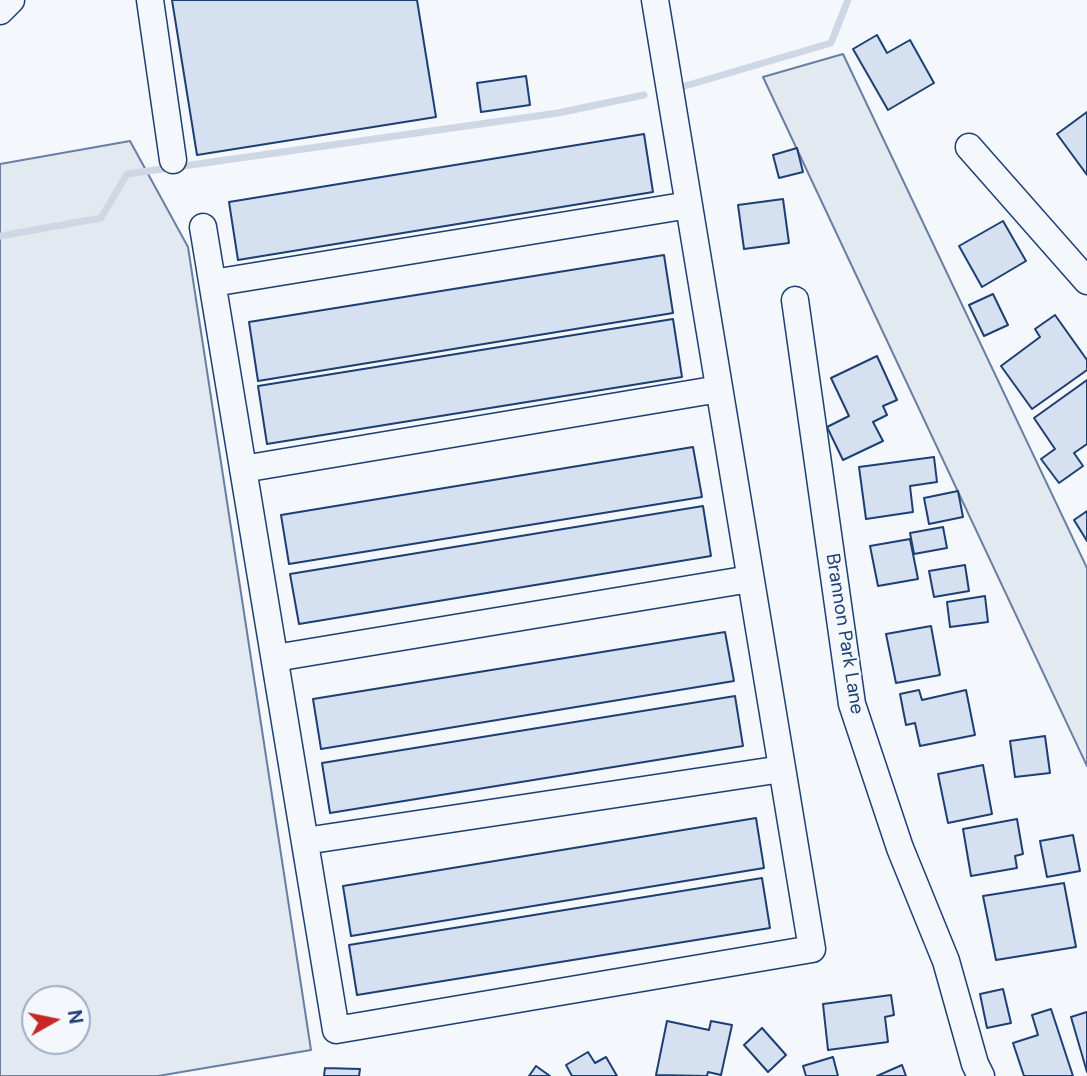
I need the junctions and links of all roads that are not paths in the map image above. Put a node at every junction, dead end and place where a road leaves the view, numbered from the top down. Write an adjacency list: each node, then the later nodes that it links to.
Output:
1 (11, 0): 4 (street)
2 (150, 0): 6 (street)
3 (655, 0): 7 (street)
4 (0, 11)
5 (970, 147): 9 (street)
6 (173, 160)
7 (689, 205): 10 (street); 12 (street)
8 (203, 227): 10 (street)
9 (1087, 281)
10 (213, 283): 13 (street)
11 (796, 300): 18 (street, Brannon Park Lane)
12 (719, 389): 13 (street); 14 (street)
13 (243, 469): 15 (street)
14 (750, 579): 15 (street); 16 (street)
15 (275, 658): 17 (street)
16 (782, 769): 17 (street); 17 (street)
17 (305, 841)
18 (981, 1076)

